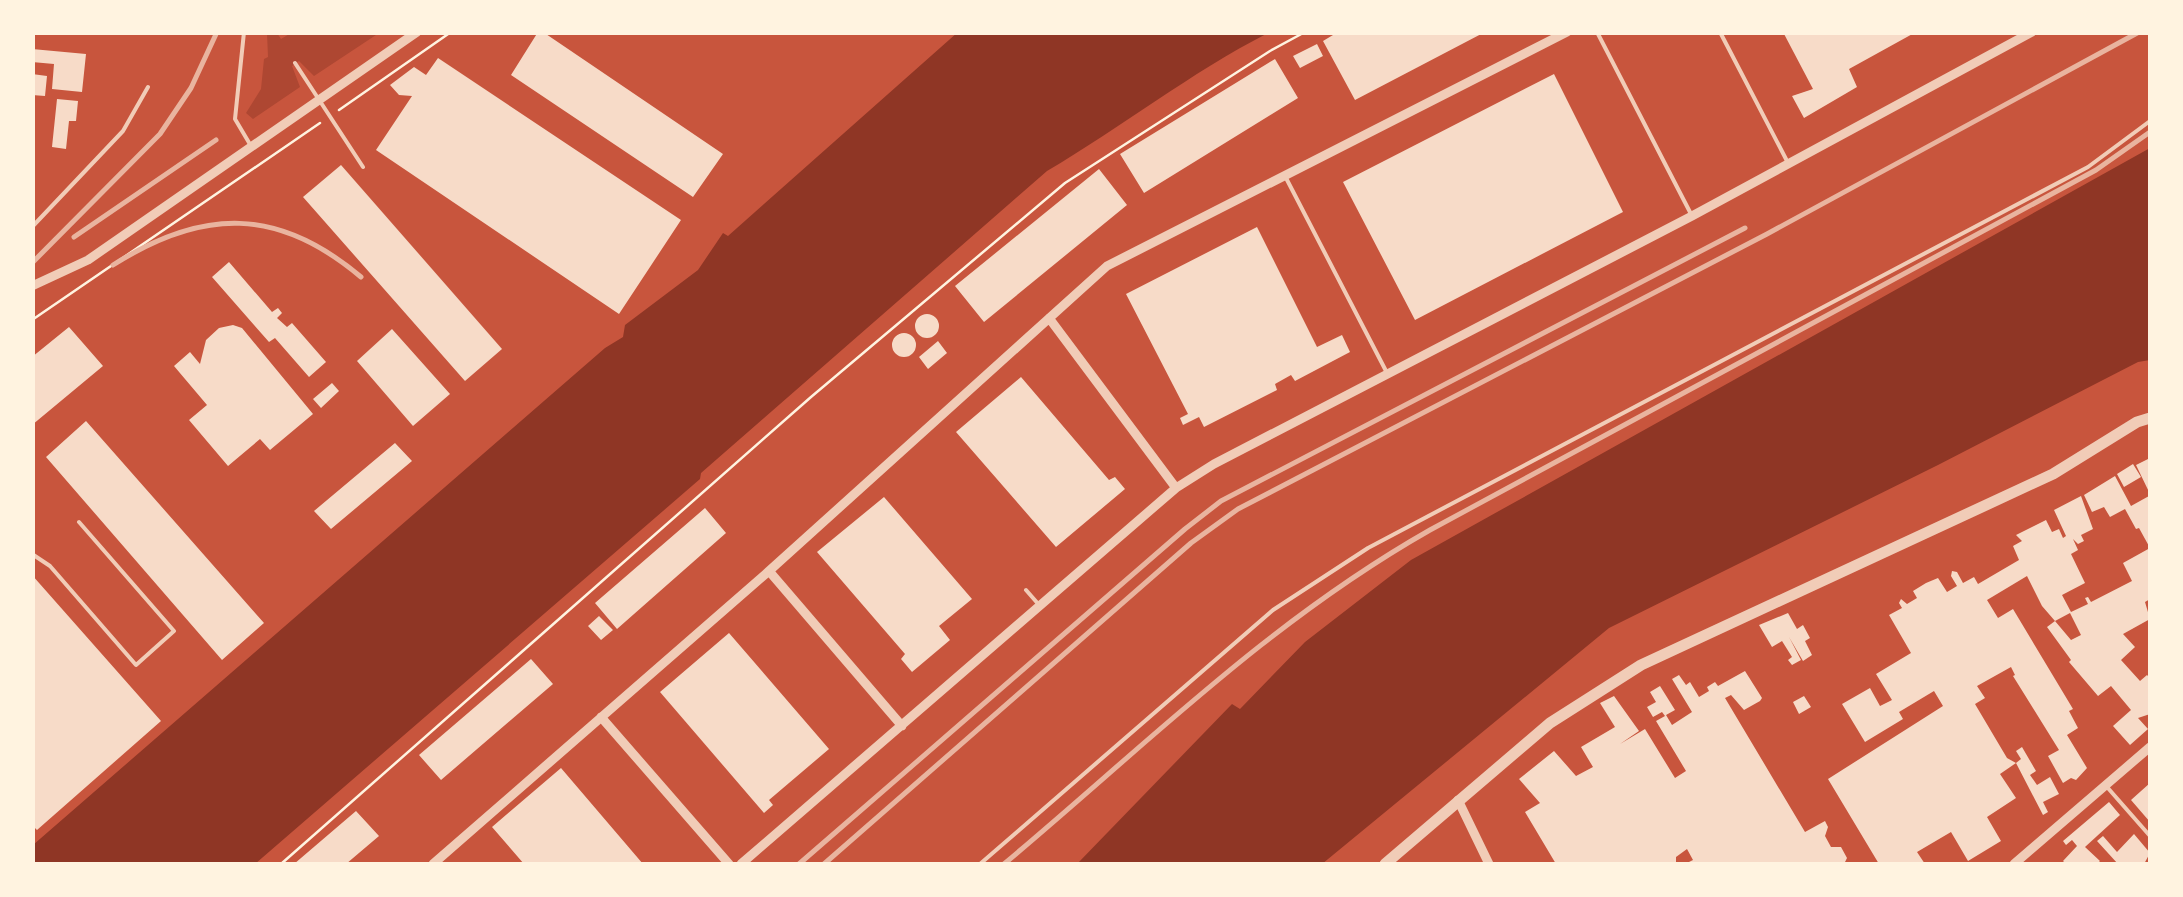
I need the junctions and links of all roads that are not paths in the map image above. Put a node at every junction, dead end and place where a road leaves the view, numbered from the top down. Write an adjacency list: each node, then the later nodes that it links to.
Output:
1 (244, 32): 11 (lane)
2 (417, 32): 9 (street)
3 (1567, 32): 14 (street)
4 (1597, 32): 15 (lane)
5 (1720, 32): 12 (lane)
6 (2032, 32): 12 (street)
7 (295, 63): 9 (lane)
8 (148, 87): 16 (lane)
9 (320, 100): 11 (street); 13 (lane)
10 (2150, 121): 38 (lane)
11 (252, 146): 17 (street)
12 (1789, 164): 15 (street)
13 (363, 167)
14 (1285, 176): 18 (street); 19 (lane)
15 (1692, 216): 19 (street)
16 (32, 227)
17 (32, 286)
18 (1049, 318): 21 (street); 24 (street)
19 (1387, 374): 21 (street)
20 (2150, 418): 31 (street)
21 (1176, 488): 26 (street)
22 (78, 522): 23 (lane)
23 (32, 554)
24 (769, 571): 27 (street); 28 (street)
25 (1026, 590): 26 (lane)
26 (1040, 606): 28 (street)
27 (601, 718): 33 (street); 36 (street)
28 (902, 726): 37 (street)
29 (2150, 747): 30 (street)
30 (2106, 786): 32 (lane); 41 (street)
31 (1458, 800): 39 (street); 40 (street)
32 (2150, 836)
33 (444, 855): 34 (street); 35 (street)
34 (433, 864)
35 (452, 864)
36 (729, 864)
37 (741, 864)
38 (980, 864)
39 (1384, 864)
40 (1489, 864)
41 (2014, 864)

